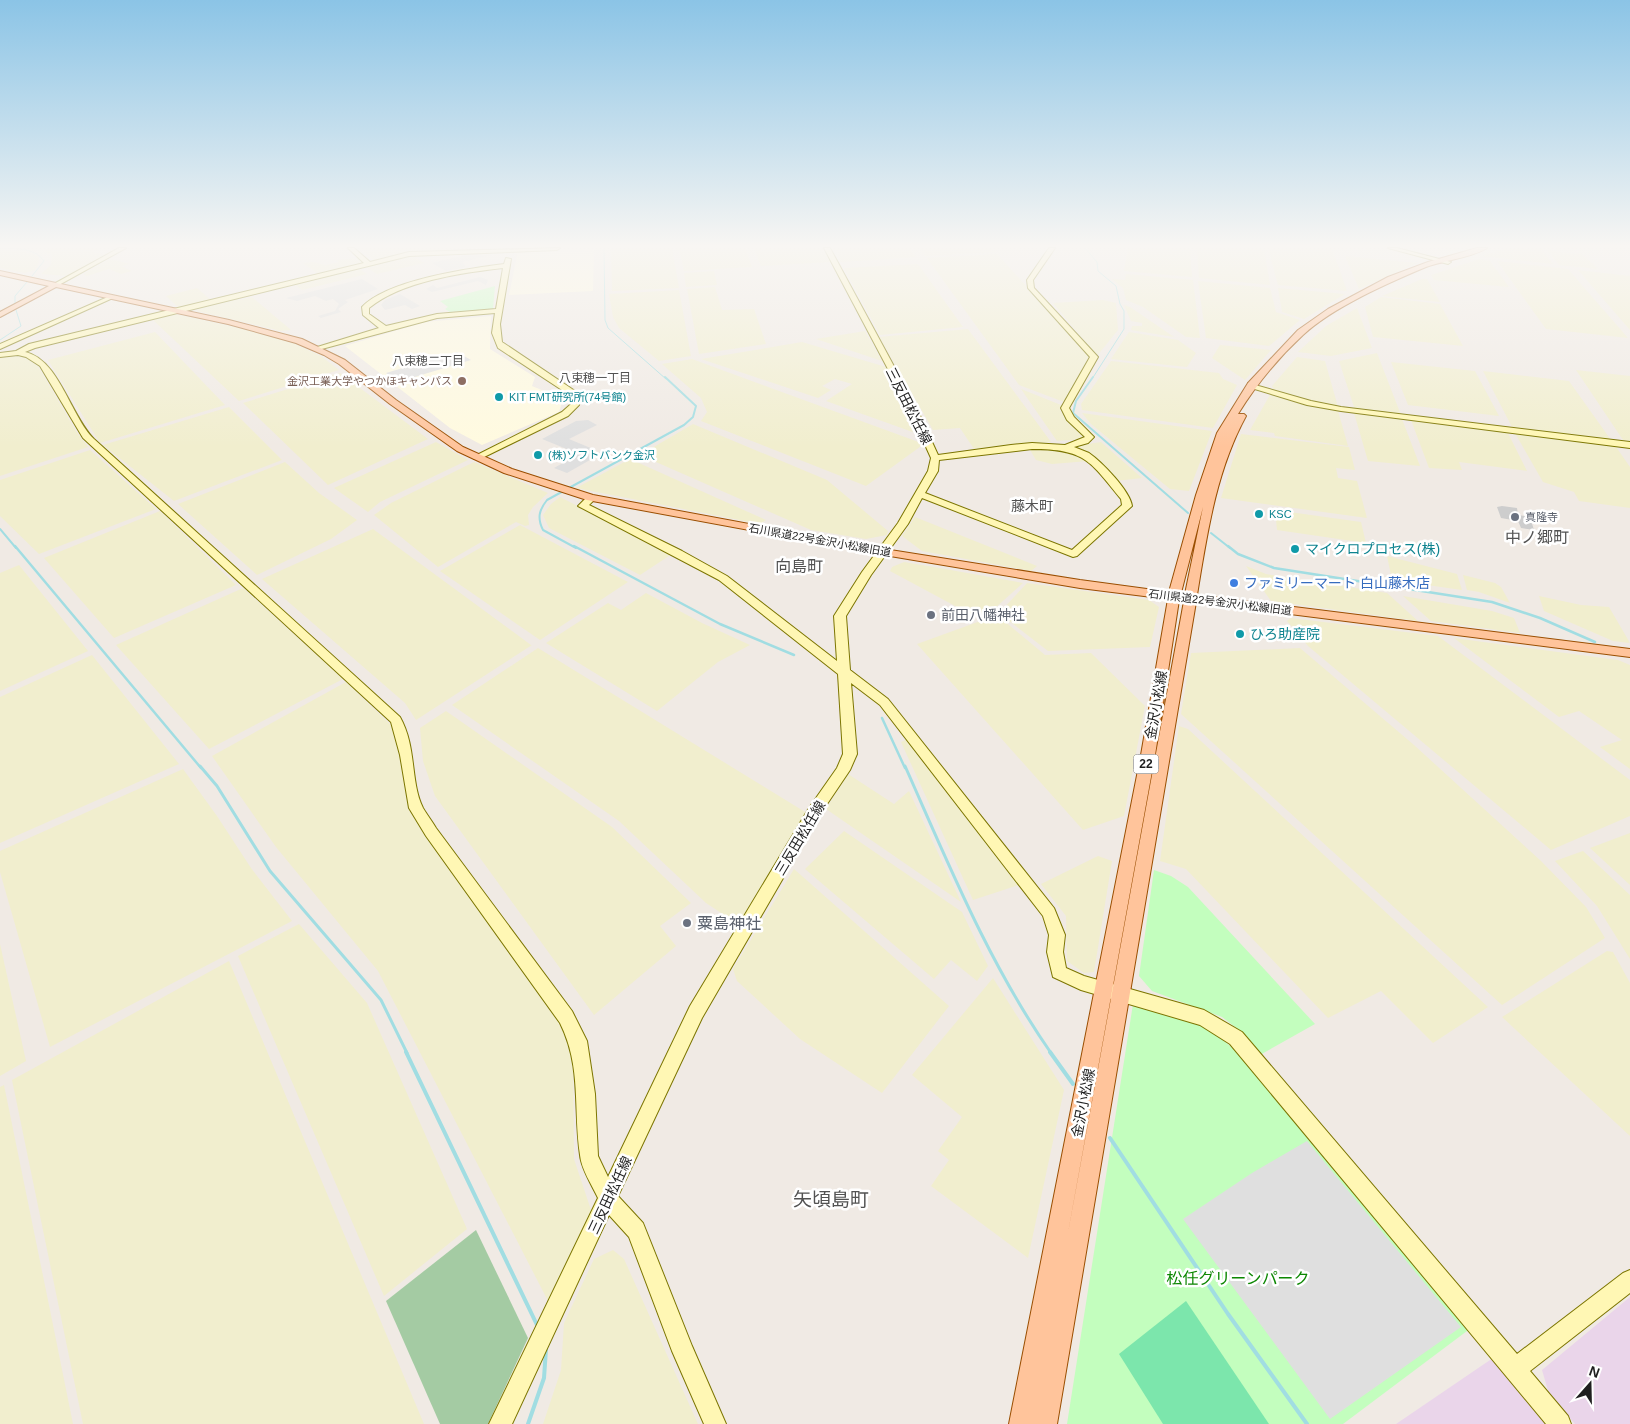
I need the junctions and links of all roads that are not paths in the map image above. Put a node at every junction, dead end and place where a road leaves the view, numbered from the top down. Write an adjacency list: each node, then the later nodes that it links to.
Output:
1 (73, 314): 11 (street)
2 (167, 314): 13 (street)
3 (189, 314): 12 (main road, 石川県道22号金沢小松線旧道)
4 (366, 314): 10 (street)
5 (456, 314): 10 (street)
6 (498, 314): 18 (street)
7 (863, 314): 19 (street, 三反田松任線)
8 (1055, 314): 17 (street)
9 (1325, 314): 15 (main road, 金沢小松線 / 22)
10 (385, 329): 12 (street)
11 (0, 347)
12 (318, 348): 18 (main road, 石川県道22号金沢小松線旧道)
13 (18, 353): 14 (street); 29 (street)
14 (0, 355)
15 (1255, 386): 16 (street); 23 (main road, 金沢小松線 / 22); 24 (main road, 金沢小松線 / 22)
16 (1630, 445)
17 (1067, 448): 19 (street); 20 (street)
18 (476, 457): 21 (main road, 石川県道22号金沢小松線旧道)
19 (935, 458): 20 (street, 三反田松任線)
20 (920, 494): 22 (street, 三反田松任線)
21 (591, 498): 22 (main road, 石川県道22号金沢小松線旧道); 26 (street)
22 (884, 552): 23 (main road, 石川県道22号金沢小松線旧道); 26 (street, 三反田松任線)
23 (1174, 597): 24 (main road, 石川県道22号金沢小松線旧道); 27 (main road, 金沢小松線 / 22)
24 (1189, 599): 25 (main road, 石川県道22号金沢小松線旧道); 28 (main road, 金沢小松線 / 22)
25 (1630, 653)
26 (843, 671): 27 (street); 29 (street, 三反田松任線)
27 (1104, 989): 28 (street); 34 (main road, 金沢小松線 / 22)
28 (1122, 994): 31 (street); 35 (main road, 金沢小松線 / 22)
29 (608, 1199): 32 (street, 三反田松任線); 33 (street)
30 (1630, 1280): 31 (street)
31 (1515, 1369): 36 (street)
32 (500, 1424)
33 (715, 1424)
34 (1021, 1424)
35 (1045, 1424)
36 (1560, 1424)

